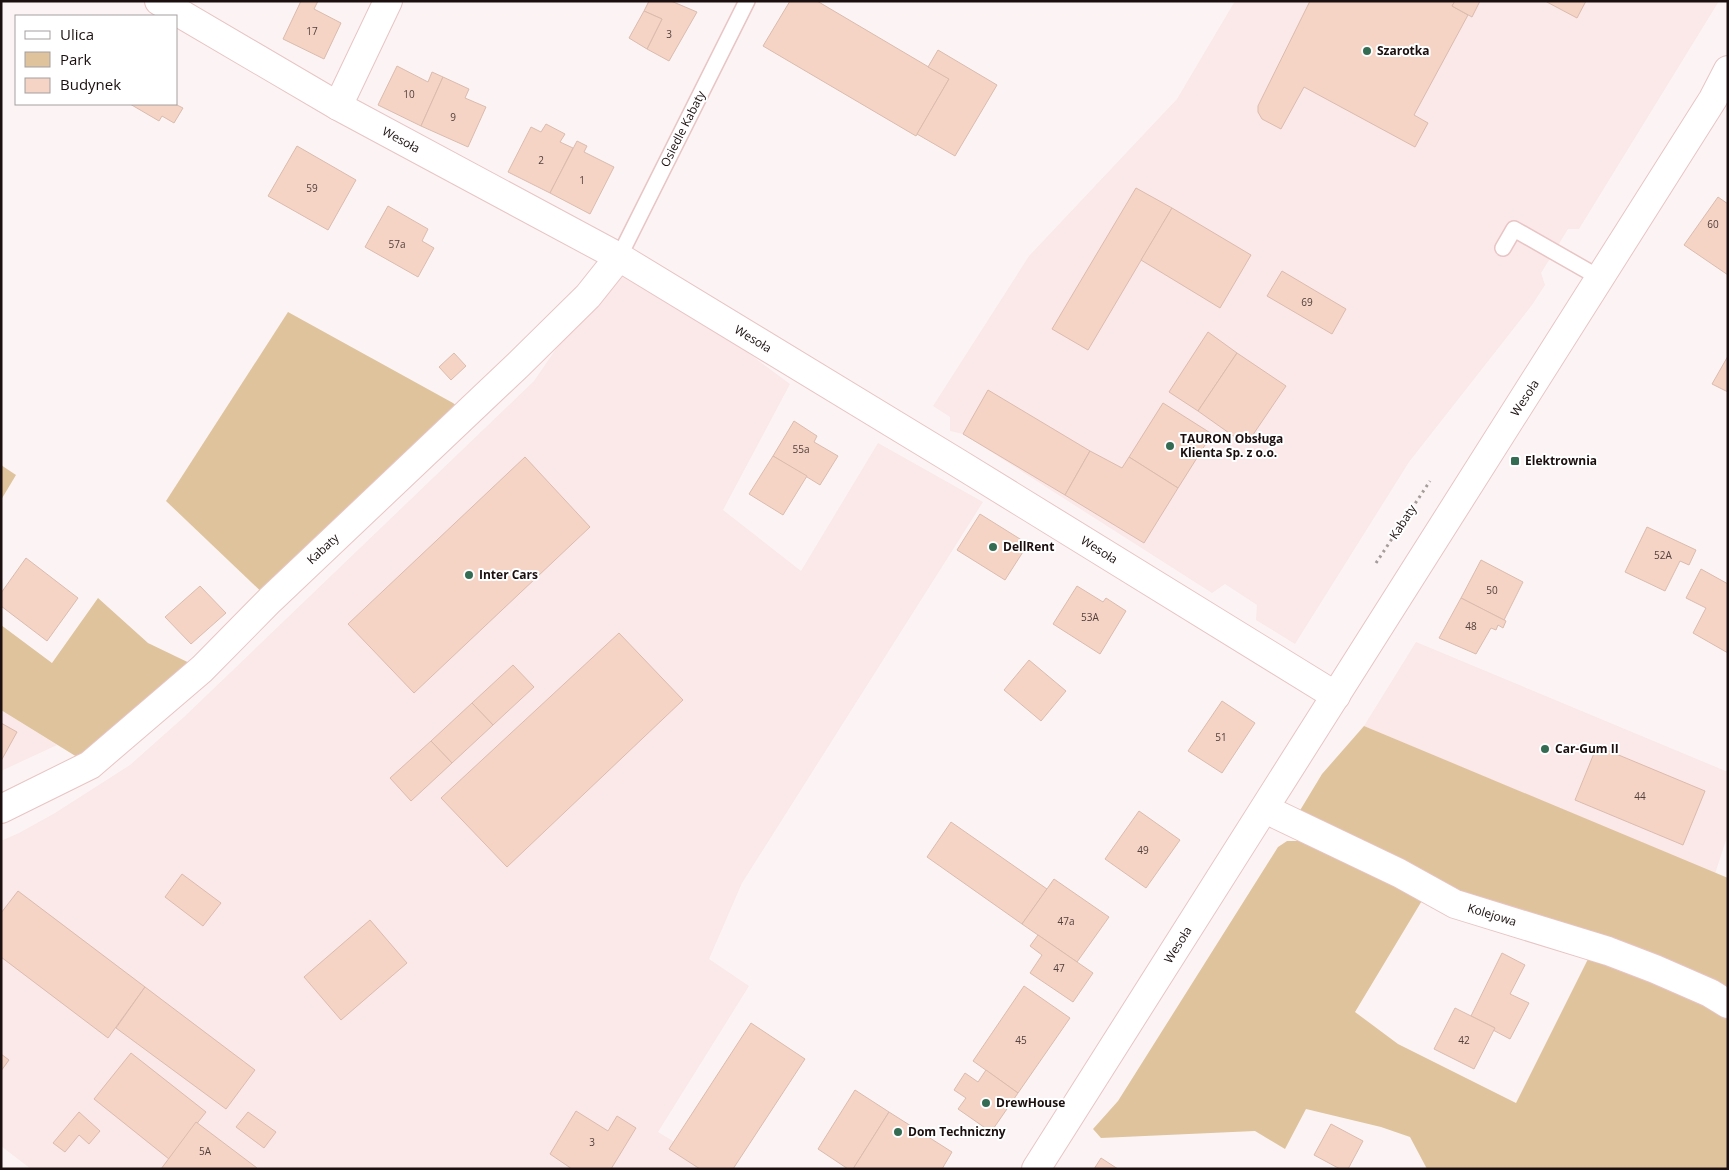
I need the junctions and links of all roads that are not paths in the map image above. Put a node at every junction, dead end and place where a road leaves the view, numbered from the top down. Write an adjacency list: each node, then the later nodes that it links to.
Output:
1 (159, 1): 6 (street, Wesoła)
2 (388, 1): 6 (street)
3 (747, 1): 8 (lane, Osiedle Kabaty)
4 (1728, 70): 5 (street, Wesoła)
5 (1720, 90): 9 (street, Wesoła)
6 (338, 106): 8 (street, Wesoła)
7 (1503, 248): 9 (lane)
8 (619, 257): 10 (street, Wesoła); 11 (street, Kabaty)
9 (1600, 278): 10 (street, Wesoła)
10 (1336, 696): 12 (street, Wesoła)
11 (1, 809)
12 (1265, 809): 13 (street, Kolejowa); 14 (street, Wesoła)
13 (1728, 1004)
14 (1036, 1169)

